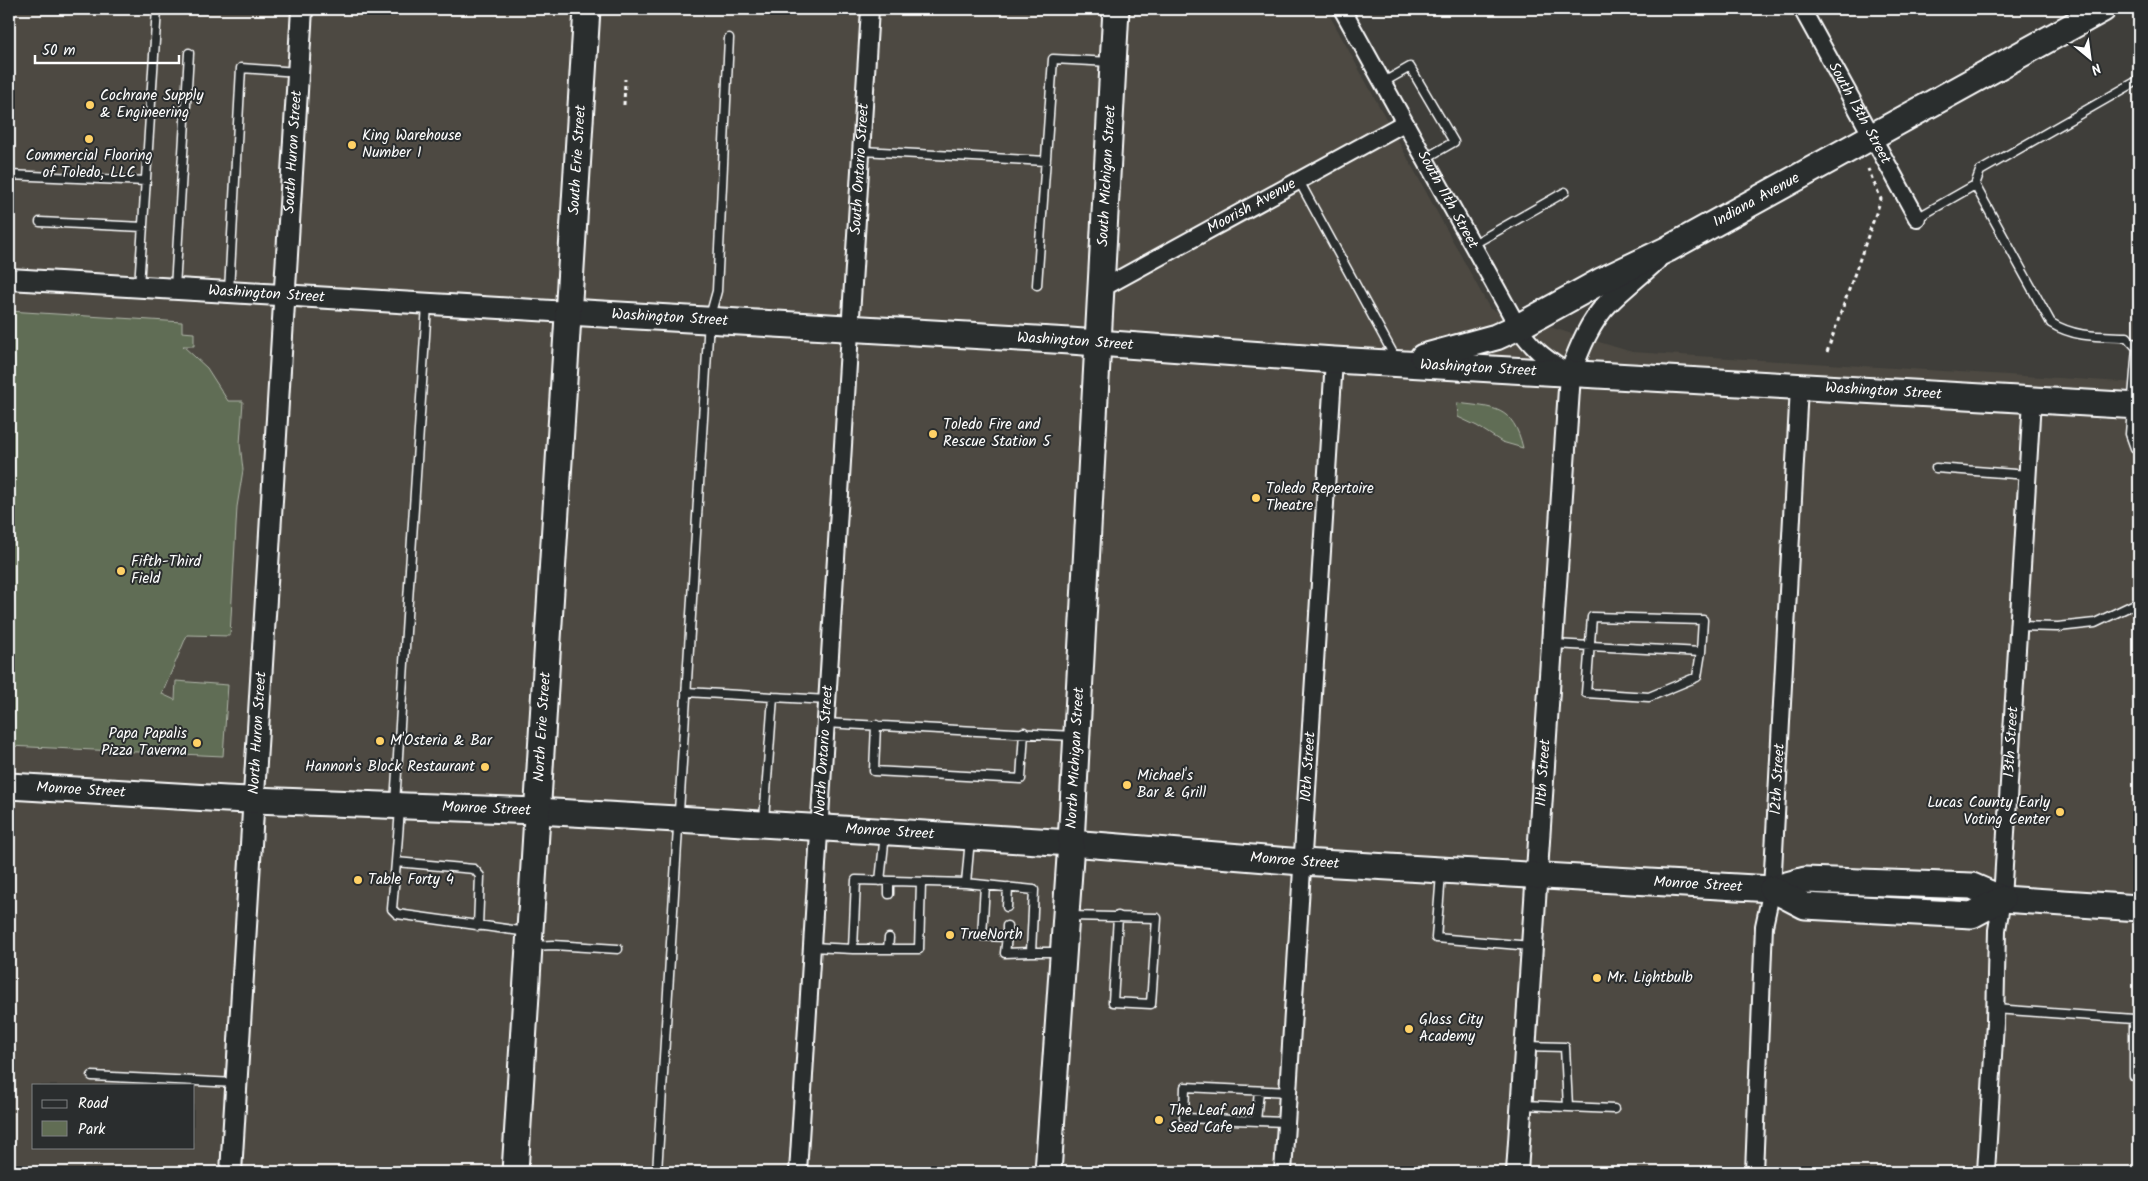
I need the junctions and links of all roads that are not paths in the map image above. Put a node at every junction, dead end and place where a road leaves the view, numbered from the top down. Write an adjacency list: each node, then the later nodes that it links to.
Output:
1 (157, 9): 22 (lane)
2 (302, 9): 12 (street, South Huron Street)
3 (587, 9): 38 (main road, South Erie Street)
4 (870, 9): 17 (street, South Ontario Street)
5 (1116, 9): 11 (main road, South Michigan Street)
6 (1342, 9): 14 (street, South 11th Street)
7 (1802, 9): 16 (street, South 13th Street)
8 (2103, 9): 16 (main road, Indiana Avenue)
9 (729, 38): 39 (lane)
10 (189, 53): 33 (lane)
11 (1112, 62): 19 (lane); 34 (main road, South Michigan Street)
12 (298, 72): 35 (lane); 36 (street, South Huron Street)
13 (2139, 80): 23 (lane)
14 (1382, 83): 15 (street, South 11th Street); 18 (lane)
15 (1404, 124): 18 (street, South 11th Street); 21 (street, Moorish Avenue)
16 (1873, 136): 25 (street, South 13th Street); 29 (main road, Indiana Avenue)
17 (862, 151): 19 (lane); 41 (street, South Ontario Street)
18 (1424, 159): 28 (street, South 11th Street)
19 (1046, 161): 31 (lane)
20 (9, 175): 22 (lane)
21 (1298, 181): 34 (street, Moorish Avenue); 44 (lane)
22 (146, 182): 27 (lane)
23 (1975, 185): 25 (lane); 48 (lane)
24 (1565, 192): 28 (lane)
25 (1917, 218)
26 (40, 222): 27 (lane)
27 (143, 227): 32 (lane)
28 (1472, 245): 40 (street, South 11th Street)
29 (1668, 250): 40 (main road, Indiana Avenue); 45 (street, 11th Street)
30 (9, 279): 32 (street, Washington Street)
31 (1037, 285)
32 (139, 286): 33 (street, Washington Street)
33 (176, 288): 35 (street, Washington Street)
34 (1099, 290): 42 (main road, South Michigan Street)
35 (229, 291): 36 (street, Washington Street)
36 (284, 294): 37 (street, Washington Street); 65 (street, North Huron Street)
37 (427, 303): 38 (street, Washington Street); 66 (lane)
38 (568, 312): 39 (main road, Washington Street); 67 (main road, North Erie Street)
39 (709, 320): 41 (main road, Washington Street); 57 (lane)
40 (1518, 327): 44 (main road, Indiana Avenue); 45 (street, South 11th Street)
41 (851, 328): 42 (main road, Washington Street); 59 (street, North Ontario Street)
42 (1098, 343): 43 (main road, Washington Street); 63 (main road, North Michigan Street)
43 (1334, 360): 44 (main road, Washington Street); 75 (street, 10th Street)
44 (1399, 363): 45 (main road, Washington Street)
45 (1570, 374): 46 (main road, Washington Street); 54 (street, 11th Street)
46 (1799, 386): 47 (main road, Washington Street); 84 (street, 12th Street)
47 (2032, 400): 48 (main road, Washington Street); 51 (street, 13th Street)
48 (2136, 406): 49 (lane)
49 (2139, 448)
50 (1936, 468): 51 (lane)
51 (2028, 475): 53 (street, 13th Street)
52 (2139, 602): 53 (lane)
53 (2018, 626): 86 (street, 13th Street)
54 (1552, 644): 55 (lane); 77 (street, 11th Street)
55 (1590, 647): 56 (lane); 56 (lane); 56 (lane)
56 (1701, 652)
57 (686, 692): 58 (lane); 68 (lane)
58 (773, 697): 59 (lane); 69 (lane)
59 (828, 700): 60 (street, North Ontario Street)
60 (825, 724): 61 (lane); 70 (street, North Ontario Street)
61 (876, 726): 62 (lane); 62 (lane)
62 (1024, 732): 63 (lane)
63 (1076, 736): 73 (main road, North Michigan Street)
64 (9, 786): 65 (main road, Monroe Street)
65 (253, 800): 66 (main road, Monroe Street); 107 (street, North Huron Street)
66 (397, 807): 67 (main road, Monroe Street); 74 (lane)
67 (537, 811): 68 (main road, Monroe Street); 95 (main road, North Erie Street)
68 (678, 820): 69 (main road, Monroe Street); 117 (lane)
69 (764, 824): 70 (main road, Monroe Street)
70 (819, 828): 71 (main road, Monroe Street); 98 (street, North Ontario Street)
71 (886, 832): 72 (main road, Monroe Street); 78 (lane)
72 (970, 837): 73 (main road, Monroe Street); 81 (lane)
73 (1071, 843): 75 (main road, Monroe Street); 89 (main road, North Michigan Street)
74 (396, 862): 91 (lane); 91 (lane)
75 (1302, 862): 76 (main road, Monroe Street); 109 (street, 10th Street)
76 (1441, 870): 77 (main road, Monroe Street); 96 (lane)
77 (1536, 875): 84 (main road, Monroe Street); 96 (street, 11th Street)
78 (880, 881): 79 (lane); 99 (lane)
79 (889, 881): 80 (lane); 85 (lane)
80 (921, 882): 81 (lane); 100 (lane)
81 (966, 883): 82 (lane)
82 (985, 885): 83 (lane); 93 (lane)
83 (1008, 887): 87 (lane); 101 (lane)
84 (1772, 889): 86 (main road, Monroe Street); 122 (street, 12th Street)
85 (889, 894)
86 (2002, 899): 88 (main road, Monroe Street); 103 (street, 13th Street)
87 (1007, 907)
88 (2139, 908)
89 (1066, 916): 90 (lane); 102 (main road, North Michigan Street)
90 (1118, 916): 90 (lane)
91 (478, 926): 95 (lane)
92 (1007, 926): 93 (lane)
93 (1007, 937): 101 (lane)
94 (889, 938): 100 (lane)
95 (529, 939): 97 (lane); 116 (main road, North Erie Street)
96 (1531, 946): 104 (street, 11th Street)
97 (618, 948)
98 (812, 948): 99 (lane); 118 (street, North Ontario Street)
99 (853, 949): 100 (lane)
100 (888, 949)
101 (1031, 952): 102 (lane)
102 (1063, 952): 119 (main road, North Michigan Street)
103 (1995, 1009): 106 (lane); 123 (street, 13th Street)
104 (1525, 1046): 110 (street, 11th Street); 111 (lane)
105 (92, 1076): 107 (lane)
106 (2139, 1076)
107 (236, 1083): 115 (street, North Huron Street)
108 (1258, 1091): 109 (lane); 113 (lane); 113 (lane)
109 (1289, 1092): 114 (street, 10th Street)
110 (1521, 1105): 111 (lane); 121 (street, 11th Street)
111 (1568, 1107): 112 (lane)
112 (1614, 1109)
113 (1256, 1121): 114 (lane)
114 (1286, 1122): 120 (street, 10th Street)
115 (231, 1172)
116 (515, 1172)
117 (656, 1172)
118 (798, 1172)
119 (1048, 1172)
120 (1283, 1172)
121 (1517, 1172)
122 (1754, 1172)
123 (1986, 1172)

